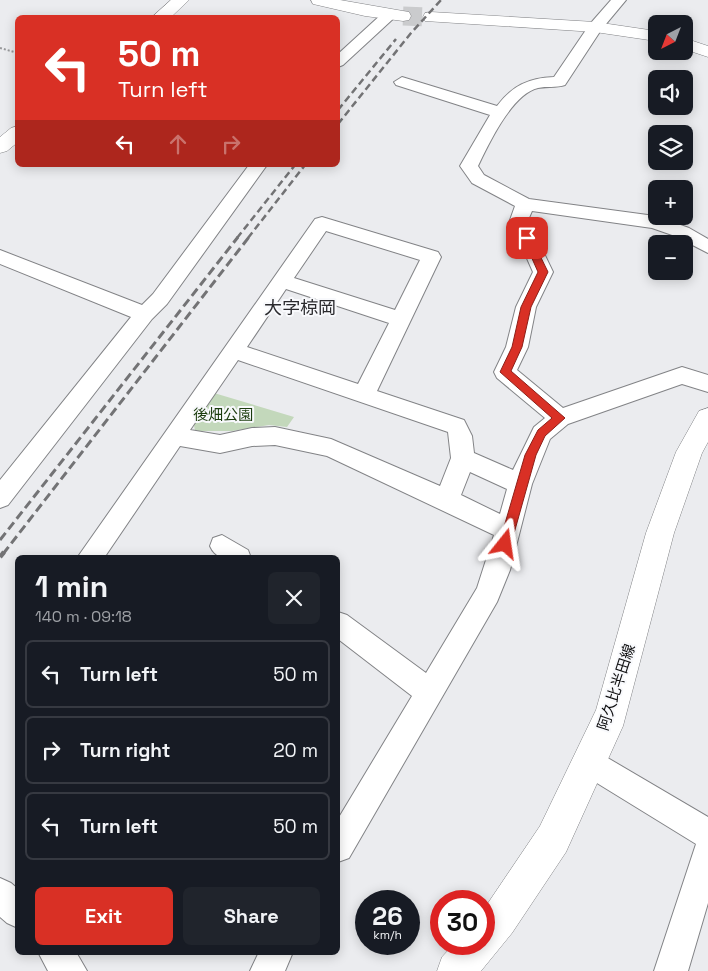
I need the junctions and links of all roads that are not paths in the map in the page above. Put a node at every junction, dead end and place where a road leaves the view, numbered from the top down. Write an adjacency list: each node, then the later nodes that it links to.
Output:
1 (181, 0): 4 (street)
2 (319, 0): 5 (street)
3 (619, 0): 7 (street)
4 (163, 15)
5 (396, 15): 11 (street)
6 (432, 17): 7 (street)
7 (595, 27): 8 (street); 13 (street)
8 (648, 35)
9 (693, 46): 10 (street)
10 (708, 52)
11 (340, 60)
12 (402, 82): 13 (street)
13 (501, 113): 17 (street)
14 (15, 134): 15 (street)
15 (0, 147)
16 (257, 167): 21 (street)
17 (526, 204): 18 (street); 26 (street)
18 (708, 247)
19 (0, 256): 21 (street)
20 (283, 281): 22 (street); 22 (street); 23 (street)
21 (145, 314): 31 (street)
22 (401, 318): 25 (street)
23 (234, 351): 25 (street); 28 (street)
24 (708, 384): 26 (street)
25 (363, 396): 29 (street)
26 (560, 418): 30 (street)
27 (708, 418): 37 (street, 阿久比半田線)
28 (175, 436): 32 (street); 34 (street)
29 (463, 458): 30 (street); 32 (street)
30 (520, 484): 33 (street)
31 (0, 498)
32 (447, 500): 33 (street)
33 (509, 530): 36 (street)
34 (91, 555)
35 (340, 625): 36 (street)
36 (429, 692): 39 (street)
37 (589, 762): 38 (street); 43 (street, 阿久比半田線)
38 (708, 834)
39 (340, 844)
40 (708, 851): 50 (street)
41 (0, 894): 42 (street)
42 (15, 909)
43 (495, 925)
44 (57, 955): 47 (street)
45 (275, 955): 48 (street)
46 (470, 955): 49 (street)
47 (70, 971)
48 (266, 971)
49 (456, 971)
50 (671, 971)

